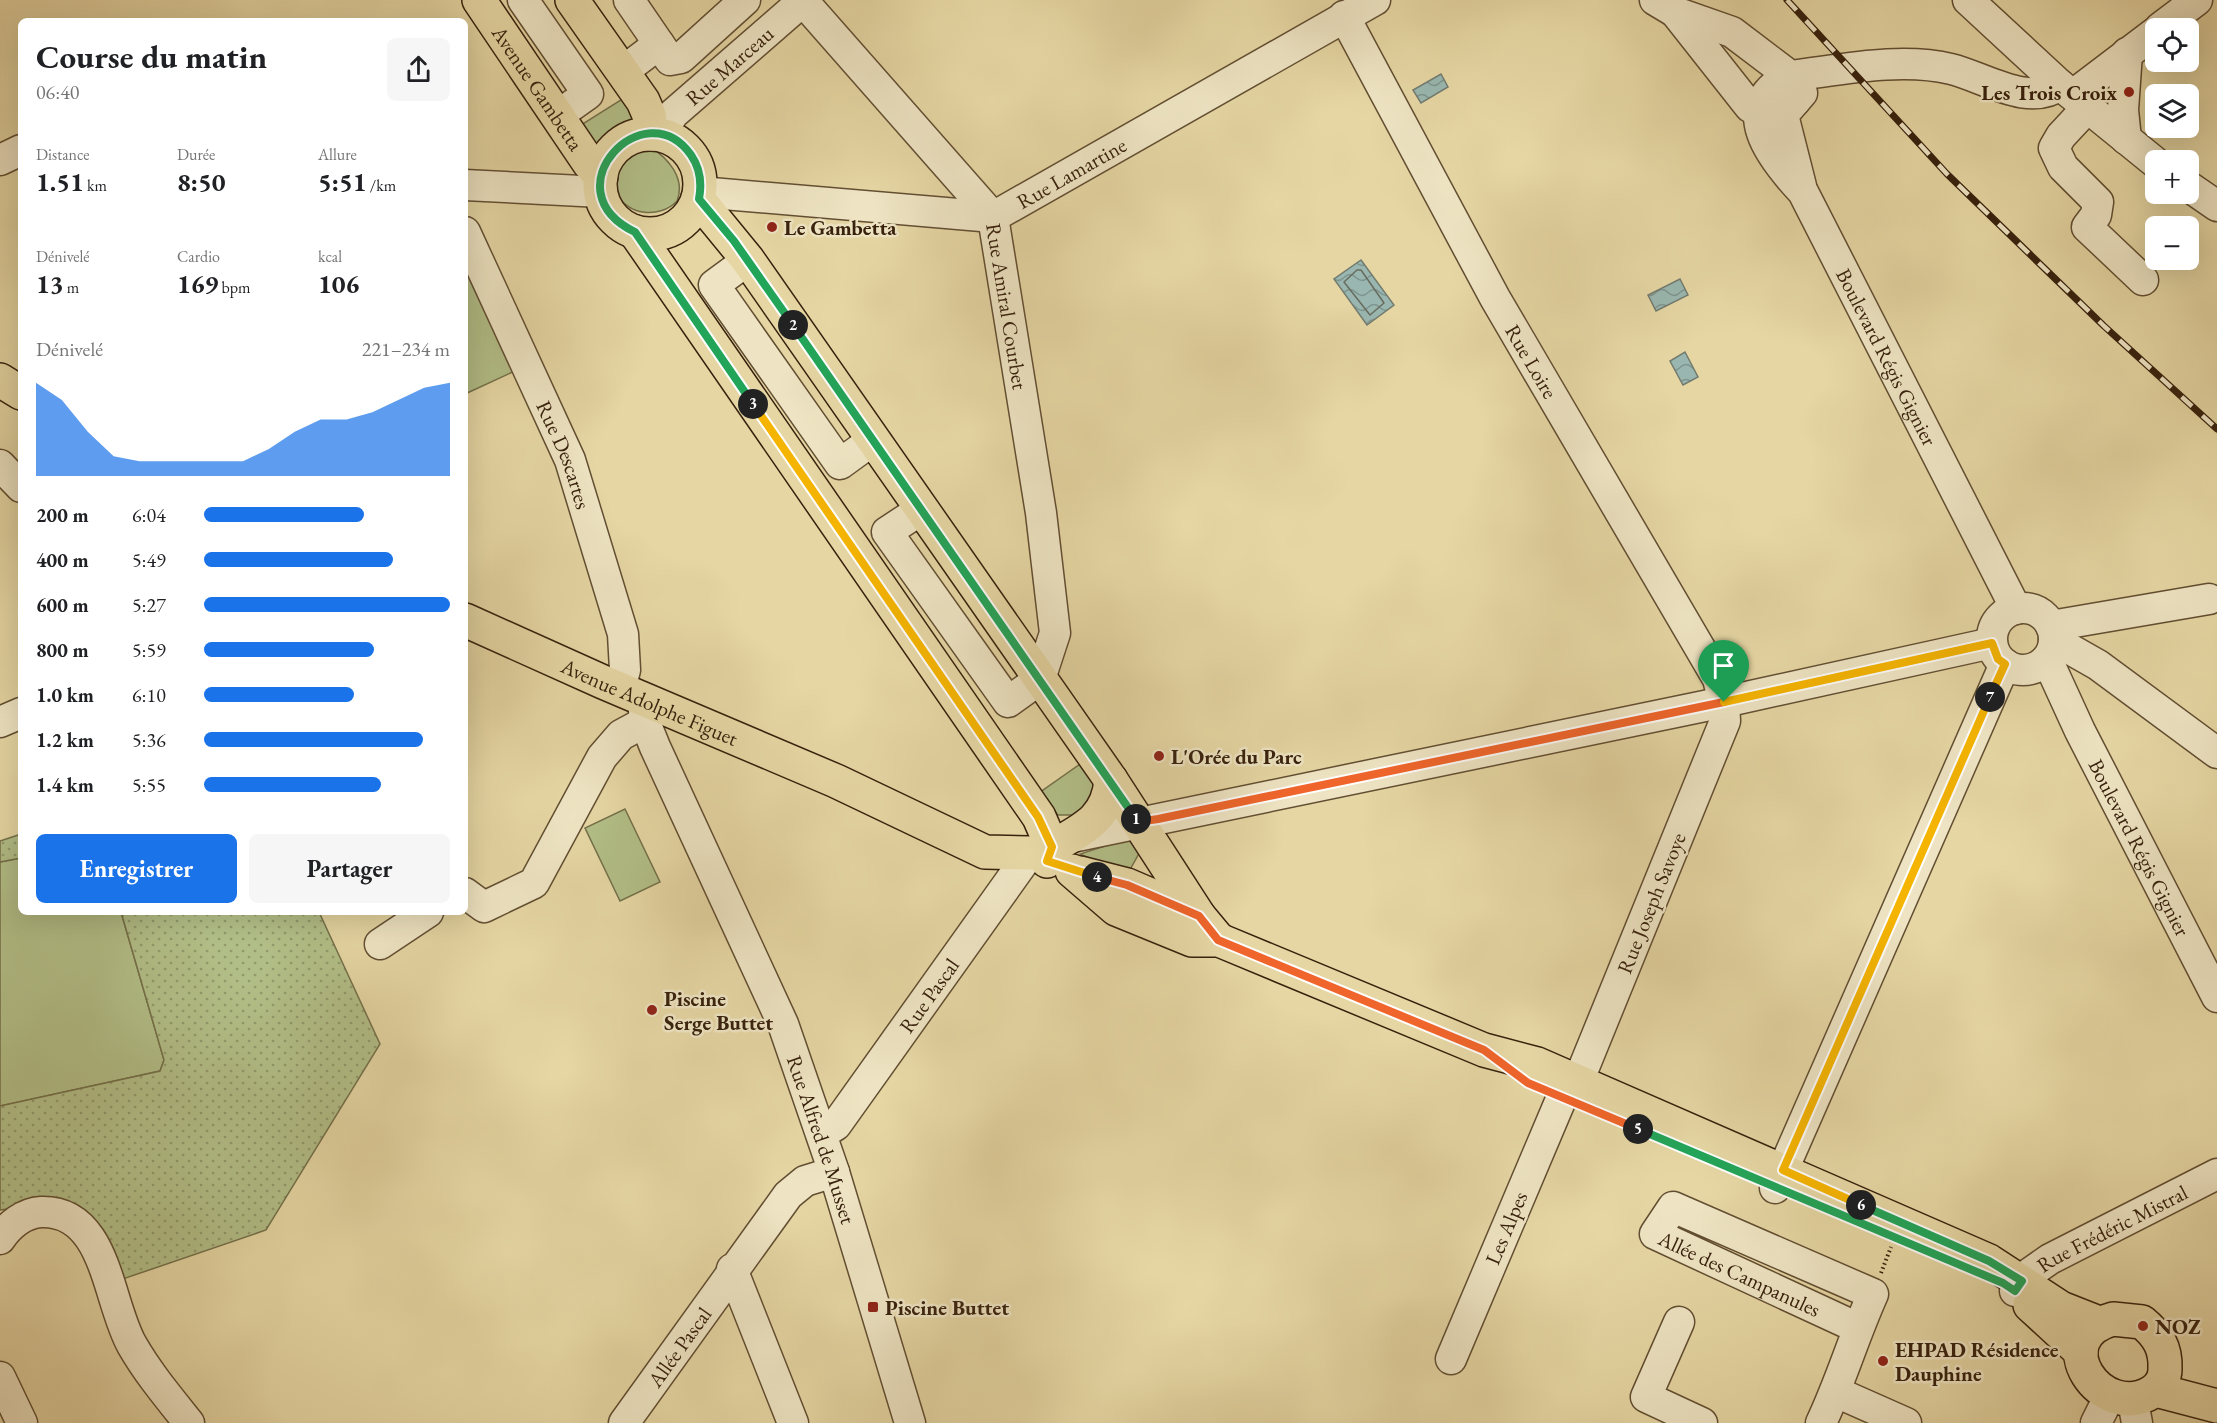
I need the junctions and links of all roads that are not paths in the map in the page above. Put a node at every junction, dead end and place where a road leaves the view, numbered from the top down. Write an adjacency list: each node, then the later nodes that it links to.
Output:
1 (479, 0): 21 (main road, Avenue Gambetta)
2 (523, 0): 21 (street)
3 (572, 0): 17 (main road)
4 (629, 0): 14 (street)
5 (745, 0): 14 (street)
6 (1375, 0): 11 (street, Rue Lamartine)
7 (1968, 0): 16 (street)
8 (2198, 0): 12 (street)
9 (803, 1): 22 (street, Rue Marceau); 32 (street, Rue Amiral Courbet)
10 (1665, 6): 20 (street); 20 (street)
11 (1344, 16): 32 (street, Rue Lamartine); 51 (street, Rue Loire)
12 (2174, 18)
13 (2145, 40): 15 (street)
14 (659, 44): 17 (street)
15 (2127, 53): 19 (street); 23 (street)
16 (2033, 60): 18 (street); 19 (street)
17 (622, 72): 22 (main road)
18 (1995, 84): 19 (street); 20 (street)
19 (2074, 96): 23 (street); 36 (street)
20 (1779, 100): 45 (street, Boulevard Régis Gignier)
21 (557, 116): 27 (main road, Avenue Gambetta)
22 (656, 134): 27 (main road, Avenue Gambetta); 30 (main road)
23 (2126, 139): 25 (street)
24 (18, 151): 26 (street)
25 (2145, 154)
26 (0, 160)
27 (601, 184): 28 (street); 33 (main road, Avenue Gambetta)
28 (468, 185)
29 (2199, 194): 31 (street)
30 (699, 195): 32 (street, Rue Lamartine); 33 (main road); 35 (main road)
31 (2217, 206)
32 (993, 217): 49 (street, Rue Amiral Courbet)
33 (635, 232): 40 (main road, Avenue Gambetta)
34 (468, 239): 52 (street, Rue Descartes)
35 (748, 260): 37 (street); 41 (main road)
36 (2142, 280)
37 (777, 376): 40 (street); 41 (street)
38 (0, 381): 39 (main road)
39 (18, 391)
40 (748, 396): 59 (main road, Avenue Gambetta)
41 (873, 440): 49 (main road)
42 (0, 465): 43 (street)
43 (18, 484)
44 (2209, 599): 47 (street)
45 (2016, 609): 47 (street, Boulevard Régis Gignier); 47 (street)
46 (468, 621): 52 (main road, Avenue Adolphe Figuet)
47 (2029, 651): 48 (street); 50 (street, Boulevard Régis Gignier); 51 (street); 55 (street, Boulevard Régis Gignier); 69 (street)
48 (2098, 665): 50 (street); 56 (street)
49 (1040, 679): 57 (main road)
50 (2064, 695): 55 (street, Boulevard Régis Gignier)
51 (1724, 702): 58 (street); 65 (street, Rue Joseph Savoye)
52 (636, 703): 59 (main road, Avenue Adolphe Figuet); 60 (street); 66 (street, Rue Alfred de Musset)
53 (18, 714): 54 (street)
54 (0, 722)
55 (2080, 731): 64 (street, Boulevard Régis Gignier)
56 (2217, 753)
57 (1111, 780): 58 (main road); 59 (main road)
58 (1138, 822): 59 (street); 62 (main road)
59 (1054, 854): 62 (main road, Avenue Adolphe Figuet); 66 (street, Rue Pascal)
60 (468, 895)
61 (424, 915): 63 (street)
62 (1209, 928): 65 (main road, Avenue Adolphe Figuet)
63 (380, 944)
64 (2217, 997)
65 (1570, 1089): 69 (main road, Avenue Adolphe Figuet); 77 (street, Les Alpes)
66 (822, 1134): 67 (street, Rue Alfred de Musset)
67 (834, 1172): 71 (street, Allée Pascal); 87 (street, Rue Alfred de Musset)
68 (2217, 1174): 72 (street, Rue Frédéric Mistral)
69 (1779, 1179): 72 (main road); 72 (main road)
70 (0, 1239): 84 (street)
71 (732, 1269): 85 (street, Allée Pascal); 86 (street)
72 (2018, 1286): 74 (main road); 76 (main road)
73 (1679, 1322): 88 (street)
74 (2099, 1323): 76 (main road); 81 (main road)
75 (1858, 1328): 75 (street, Allée des Campanules); 80 (street)
76 (2081, 1352): 81 (main road)
77 (1451, 1359)
78 (0, 1377): 83 (street)
79 (2217, 1387): 81 (main road)
80 (1836, 1392): 89 (street); 90 (street)
81 (2133, 1399): 82 (main road)
82 (2217, 1407)
83 (22, 1423)
84 (189, 1423)
85 (624, 1423)
86 (793, 1423)
87 (910, 1423)
88 (1702, 1423)
89 (1821, 1423)
90 (1906, 1423)

